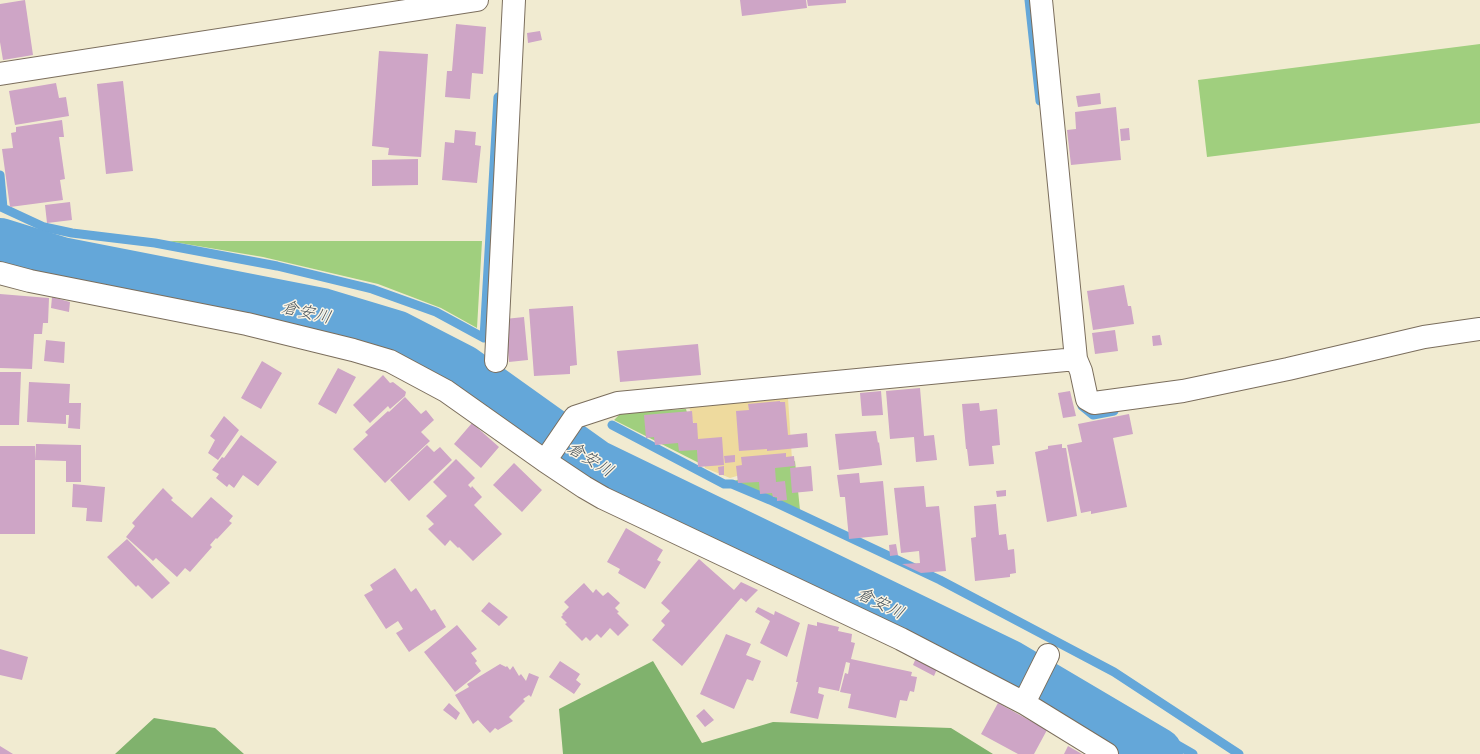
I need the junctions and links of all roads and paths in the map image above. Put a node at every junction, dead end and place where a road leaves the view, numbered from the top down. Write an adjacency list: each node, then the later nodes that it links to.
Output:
1 (477, 0): 4 (street)
2 (514, 0): 8 (street)
3 (1041, 0): 7 (street)
4 (0, 74)
5 (0, 273): 9 (street)
6 (1480, 329): 7 (street)
7 (1076, 359): 9 (street)
8 (496, 361)
9 (549, 456): 11 (street)
10 (1045, 659): 11 (street)
11 (1026, 698): 12 (street)
12 (1107, 754)

